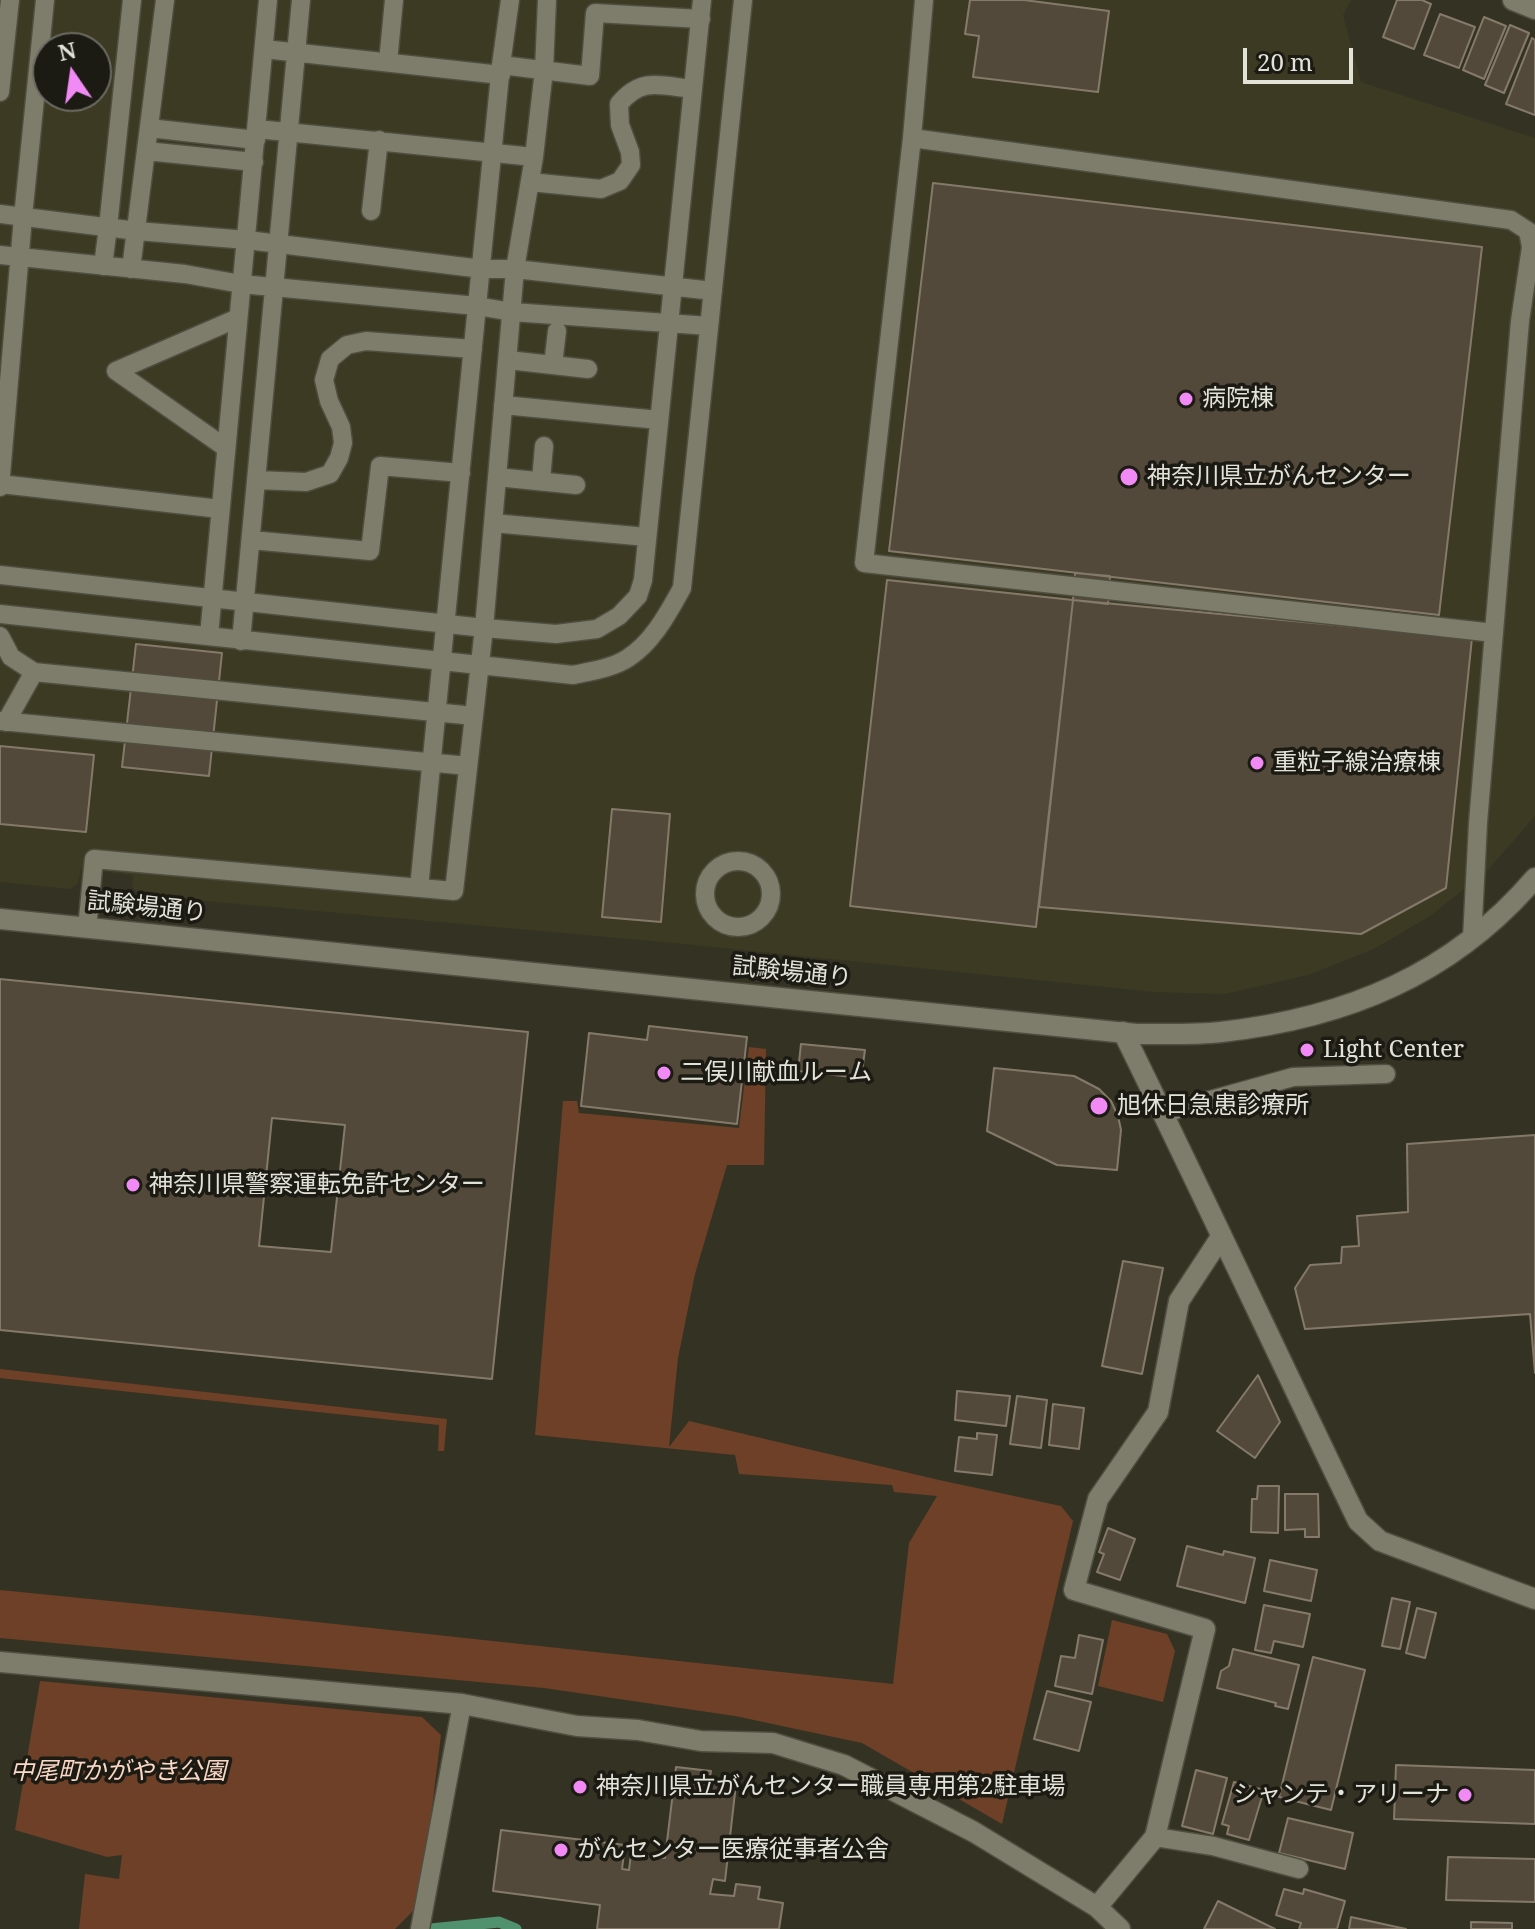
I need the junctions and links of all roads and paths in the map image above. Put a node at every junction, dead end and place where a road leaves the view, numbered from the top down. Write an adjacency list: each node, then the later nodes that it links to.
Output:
1 (10, 0): 22 (lane)
2 (45, 0): 35 (lane)
3 (132, 0): 36 (lane)
4 (165, 0): 23 (lane)
5 (268, 0): 16 (lane)
6 (301, 0): 17 (lane)
7 (394, 0): 18 (lane)
8 (510, 0): 19 (lane)
9 (547, 0): 20 (lane)
10 (702, 0): 15 (lane)
11 (743, 0): 49 (lane)
12 (924, 0): 26 (lane)
13 (1513, 0): 14 (street)
14 (1535, 9)
15 (701, 19): 20 (lane); 21 (lane)
16 (264, 49): 17 (lane); 25 (lane)
17 (296, 53): 18 (lane); 24 (lane)
18 (388, 62): 19 (lane)
19 (501, 70): 20 (lane); 29 (lane)
20 (544, 70): 30 (lane)
21 (693, 89): 32 (lane); 48 (lane)
22 (0, 92)
23 (149, 128): 25 (lane); 28 (lane)
24 (289, 132): 25 (lane); 27 (lane); 39 (lane)
25 (256, 134): 31 (lane)
26 (912, 138): 80 (lane); 80 (lane)
27 (379, 140): 29 (lane); 33 (lane)
28 (146, 151): 31 (lane); 37 (lane)
29 (493, 154): 30 (lane); 44 (lane)
30 (534, 157): 32 (lane)
31 (254, 162): 38 (lane)
32 (530, 182): 45 (lane)
33 (371, 211)
34 (0, 214): 35 (lane)
35 (23, 217): 36 (lane); 41 (lane)
36 (108, 227): 37 (lane); 42 (lane)
37 (137, 231): 38 (lane); 43 (lane)
38 (247, 240): 39 (lane); 46 (lane)
39 (278, 245): 44 (lane); 47 (lane)
40 (0, 255): 41 (lane)
41 (20, 257): 42 (lane); 68 (lane)
42 (103, 266): 43 (lane)
43 (131, 269): 46 (lane)
44 (482, 269): 45 (lane); 50 (lane)
45 (515, 269): 48 (lane); 51 (lane)
46 (241, 284): 47 (lane); 52 (lane)
47 (275, 287): 50 (lane); 66 (lane)
48 (673, 287): 49 (lane); 53 (lane)
49 (713, 291): 54 (lane)
50 (477, 306): 51 (lane); 56 (lane)
51 (512, 312): 53 (lane); 57 (lane)
52 (238, 318): 63 (lane); 63 (lane)
53 (670, 323): 54 (lane); 61 (lane)
54 (709, 326): 85 (lane)
55 (557, 331): 58 (lane)
56 (473, 349): 64 (lane); 66 (lane)
57 (508, 360): 58 (lane); 60 (lane)
58 (553, 365): 59 (lane)
59 (588, 369)
60 (503, 405): 61 (lane); 65 (lane)
61 (659, 420): 72 (lane)
62 (544, 446): 67 (lane)
63 (226, 448): 70 (lane)
64 (461, 473): 73 (lane); 78 (lane)
65 (497, 477): 67 (lane); 71 (lane)
66 (256, 480): 73 (lane)
67 (541, 480): 69 (lane)
68 (0, 485): 70 (lane)
69 (576, 485)
70 (220, 509): 75 (lane)
71 (493, 523): 72 (lane); 79 (lane)
72 (647, 537): 79 (lane)
73 (251, 540): 76 (lane)
74 (0, 575): 75 (lane)
75 (213, 598): 76 (lane); 82 (lane)
76 (245, 602): 78 (lane); 83 (lane)
77 (0, 614): 82 (lane)
78 (446, 624): 79 (lane); 84 (lane)
79 (484, 628): 85 (lane)
80 (1494, 633): 96 (lane)
81 (0, 636): 86 (lane)
82 (209, 636): 83 (lane)
83 (241, 641): 84 (lane)
84 (442, 663): 85 (lane); 87 (lane)
85 (479, 667): 88 (lane)
86 (34, 672): 87 (lane); 89 (lane)
87 (437, 712): 88 (lane); 90 (lane)
88 (474, 716): 91 (lane)
89 (3, 721): 90 (lane)
90 (432, 762): 91 (lane); 93 (lane)
91 (468, 766): 93 (lane)
92 (1535, 878): 96 (street, 試験場通り)
93 (419, 888): 95 (lane)
94 (0, 919): 95 (street, 試験場通り)
95 (87, 928): 97 (street, 試験場通り)
96 (1472, 939): 97 (street, 試験場通り)
97 (1123, 1032): 99 (street)
98 (1386, 1074): 99 (lane)
99 (1164, 1113): 100 (street)
100 (1221, 1237): 101 (street); 104 (street)
101 (1535, 1599)
102 (0, 1662): 103 (street)
103 (462, 1704): 106 (street); 107 (lane)
104 (1155, 1837): 105 (lane); 106 (street)
105 (1299, 1869)
106 (1097, 1907): 108 (street)
107 (421, 1922)
108 (1120, 1929)

